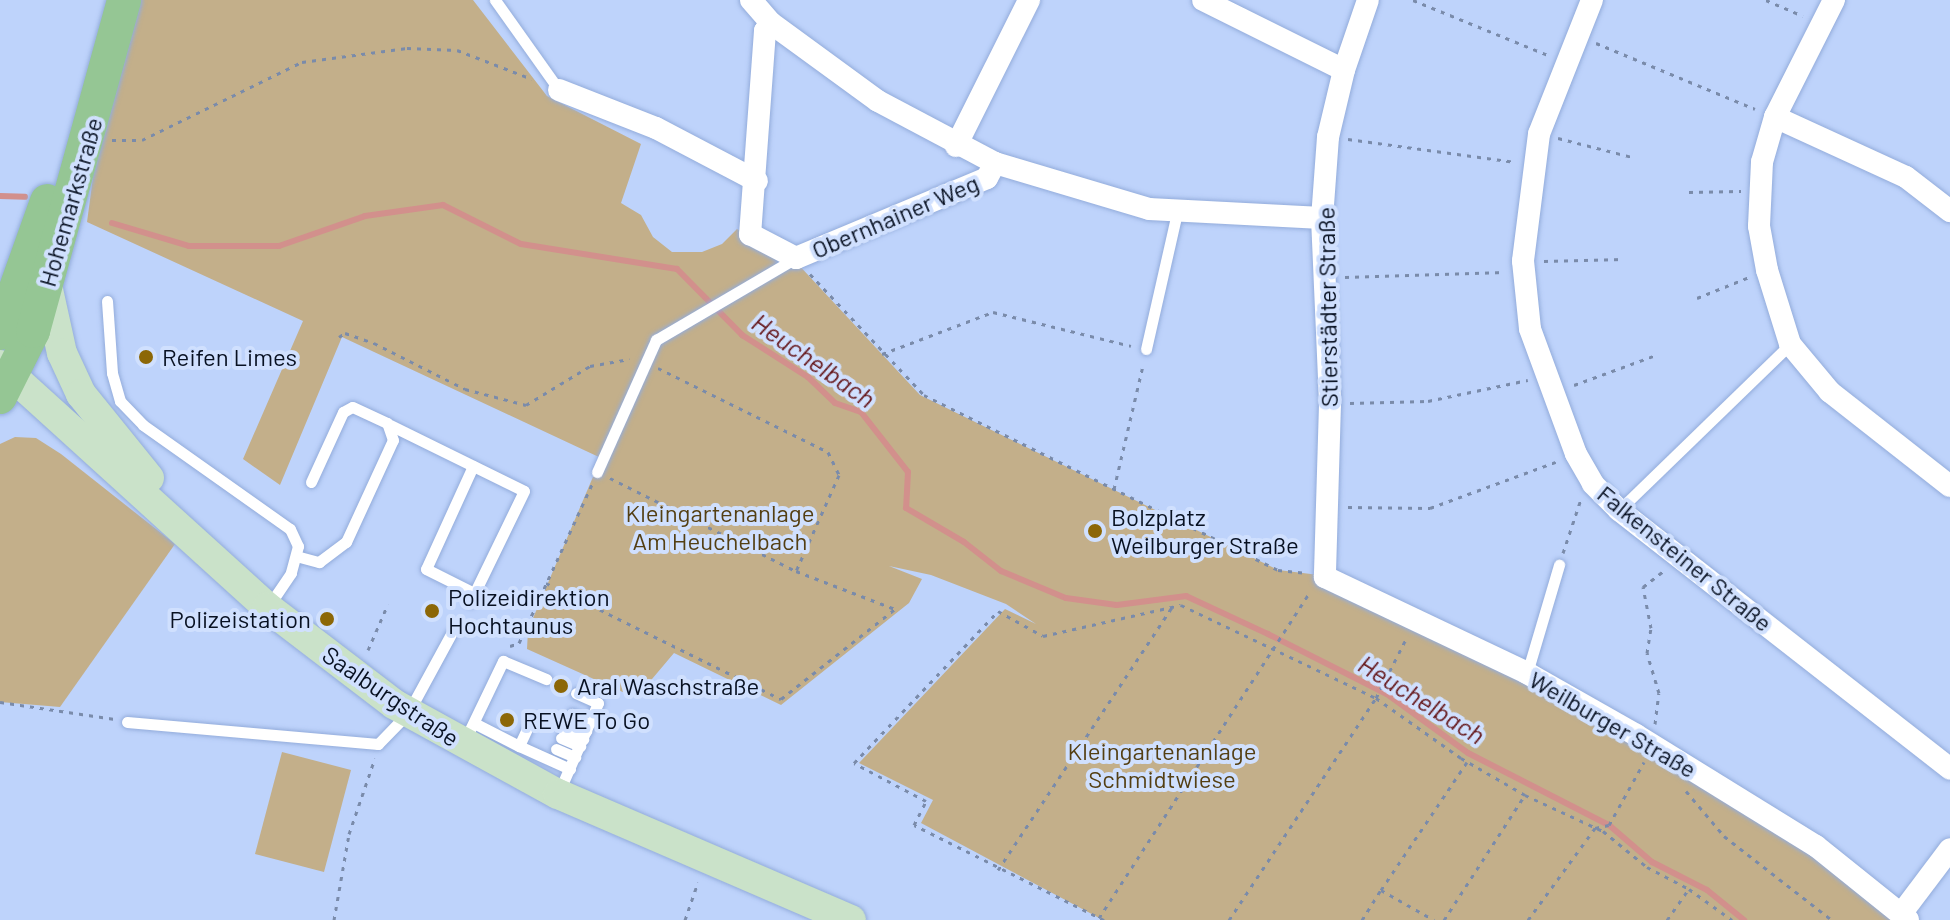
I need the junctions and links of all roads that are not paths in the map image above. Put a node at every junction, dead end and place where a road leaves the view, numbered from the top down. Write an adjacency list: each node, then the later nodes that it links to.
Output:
1 (103, 0): 23 (main road)
2 (124, 0): 21 (main road, Hohemarkstraße)
3 (495, 0): 12 (lane)
4 (751, 0): 10 (street)
5 (1029, 0): 14 (street)
6 (1203, 0): 11 (street)
7 (1368, 0): 11 (street, Stierstädter Straße)
8 (1592, 0): 32 (street, Falkensteiner Straße)
9 (1834, 0): 13 (street)
10 (771, 23): 14 (street); 16 (street, Obernhainer Weg)
11 (1344, 70): 19 (street, Stierstädter Straße)
12 (559, 90): 16 (street)
13 (1775, 117): 17 (street); 24 (street)
14 (956, 146): 15 (street)
15 (995, 163): 18 (street); 20 (street, Obernhainer Weg)
16 (757, 181): 20 (street, Obernhainer Weg)
17 (1950, 211)
18 (1177, 212): 19 (street); 25 (lane)
19 (1322, 218): 36 (street, Stierstädter Straße)
20 (796, 258): 29 (lane)
21 (47, 285): 26 (main road, Hohemarkstraße); 34 (street)
22 (107, 301): 33 (lane)
23 (0, 333)
24 (1790, 344): 31 (street); 32 (lane)
25 (1146, 349)
26 (5, 380): 34 (street, Saalburgstraße)
27 (389, 425): 28 (lane); 30 (lane); 33 (lane)
28 (473, 466): 28 (lane)
29 (597, 472)
30 (311, 482)
31 (1950, 486)
32 (1619, 510): 46 (street, Falkensteiner Straße)
33 (296, 556): 37 (lane)
34 (215, 561): 37 (street, Saalburgstraße)
35 (1559, 565): 39 (lane)
36 (1322, 576): 39 (street, Weilburger Straße)
37 (267, 607): 42 (street, Saalburgstraße)
38 (451, 634): 42 (lane)
39 (1527, 673): 48 (street, Weilburger Straße)
40 (546, 679): 44 (lane)
41 (576, 693): 45 (lane)
42 (408, 713): 43 (lane); 44 (street, Saalburgstraße)
43 (127, 722)
44 (468, 734): 45 (street, Saalburgstraße); 45 (lane)
45 (577, 751): 45 (lane); 49 (street, Saalburgstraße)
46 (1950, 769)
47 (1950, 849): 48 (street)
48 (1904, 917)
49 (851, 920)

